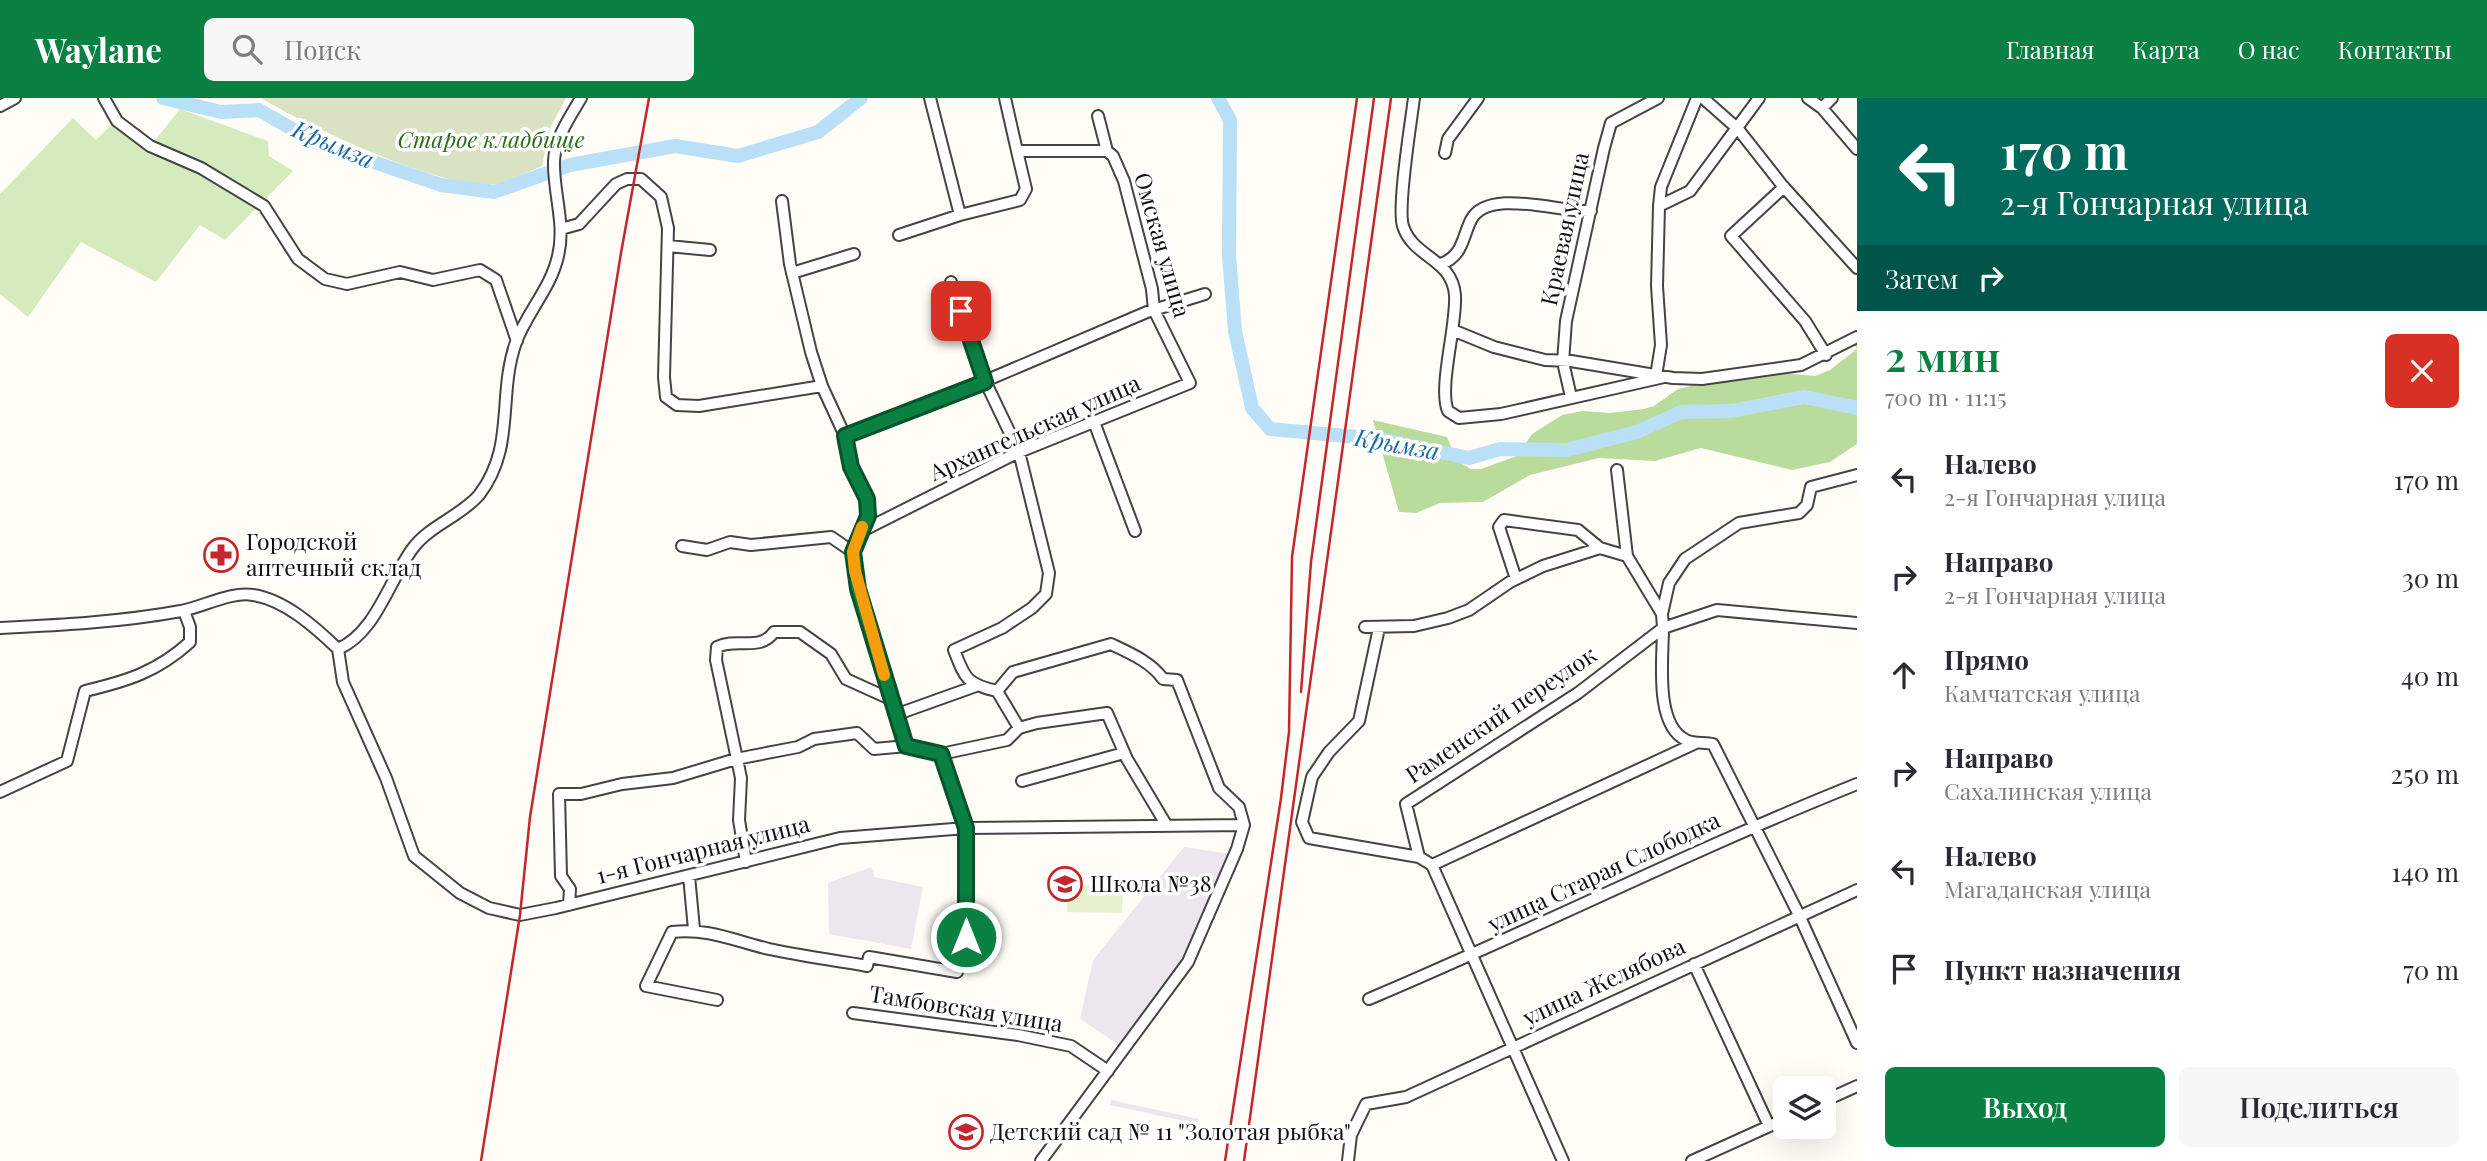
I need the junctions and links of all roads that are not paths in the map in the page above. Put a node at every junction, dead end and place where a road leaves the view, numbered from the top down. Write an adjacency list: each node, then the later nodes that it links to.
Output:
1 (15, 98): 14 (street)
2 (104, 98): 40 (street)
3 (581, 98): 27 (street)
4 (930, 98): 26 (street)
5 (1005, 98): 19 (street)
6 (1414, 98): 32 (street)
7 (1478, 98): 21 (street)
8 (1658, 98): 25 (street, Краевая улица)
9 (1697, 98): 24 (street)
10 (1703, 98): 17 (street)
11 (1759, 98): 17 (street)
12 (1808, 98): 15 (street)
13 (1832, 98): 15 (street)
14 (0, 106)
15 (1822, 108): 18 (street)
16 (1098, 116): 20 (street, Омская улица)
17 (1738, 129): 22 (street); 24 (street)
18 (1857, 149)
19 (1017, 151): 20 (street); 26 (street)
20 (1107, 151): 37 (street, Омская улица)
21 (1445, 153)
22 (1784, 187): 33 (street); 41 (street)
23 (782, 201): 34 (street)
24 (1659, 206): 43 (street)
25 (1591, 211): 32 (street); 42 (street, Краевая улица)
26 (960, 215): 28 (street)
27 (561, 229): 29 (street); 40 (street)
28 (899, 235)
29 (668, 246): 30 (street); 46 (street)
30 (710, 250)
31 (854, 254): 34 (street)
32 (1441, 264): 38 (street)
33 (1857, 268)
34 (792, 273): 46 (street)
35 (951, 282): 44 (street)
36 (1205, 294): 37 (street)
37 (1154, 310): 44 (street); 45 (street, Омская улица)
38 (1455, 331): 42 (street); 47 (street)
39 (1857, 337): 41 (street)
40 (517, 341): 67 (street)
41 (1826, 355): 43 (street)
42 (1563, 362): 43 (street); 47 (street, Краевая улица)
43 (1660, 376): 47 (street)
44 (985, 382): 49 (street); 50 (street)
45 (1190, 383): 48 (street, Архангельская улица)
46 (822, 386): 49 (street)
47 (1571, 397)
48 (1094, 422): 50 (street, Архангельская улица); 53 (street)
49 (845, 436): 54 (street)
50 (1019, 452): 54 (street, Архангельская улица); 68 (street)
51 (1617, 470): 58 (street)
52 (1857, 475): 61 (street)
53 (1135, 531)
54 (860, 532): 57 (street)
55 (682, 546): 57 (street)
56 (1600, 548): 58 (street); 59 (street); 59 (street)
57 (853, 552): 70 (street)
58 (1627, 556): 61 (street)
59 (1516, 579): 65 (street)
60 (184, 611): 64 (street); 67 (street); 80 (street)
61 (1662, 614): 66 (street)
62 (1857, 622): 66 (street)
63 (1365, 627): 65 (street)
64 (0, 628)
65 (1379, 628): 85 (street)
66 (1663, 628): 73 (street); 85 (street, Раменский переулок)
67 (338, 649): 90 (street, 1-я Гончарная улица)
68 (976, 686): 69 (street); 71 (street)
69 (997, 691): 72 (street); 81 (street)
70 (890, 699): 71 (street); 77 (street)
71 (895, 715): 74 (street)
72 (1019, 728): 75 (street); 76 (street)
73 (1701, 741): 83 (street); 87 (street)
74 (906, 746): 76 (street); 77 (street)
75 (1124, 753): 78 (street); 82 (street)
76 (941, 754): 84 (street)
77 (736, 759): 86 (street); 90 (street)
78 (1021, 781)
79 (1857, 784): 83 (street, улица Старая Слободка)
80 (0, 792)
81 (1244, 825): 82 (street, 1-я Гончарная улица); 100 (street)
82 (1167, 826): 84 (street, 1-я Гончарная улица)
83 (1754, 826): 91 (street); 93 (street, улица Старая Слободка)
84 (966, 828): 86 (street, 1-я Гончарная улица); 92 (street, Тамбовская улица)
85 (1419, 857): 87 (street)
86 (746, 862): 88 (street, 1-я Гончарная улица)
87 (1432, 865): 93 (street)
88 (689, 876): 90 (street, 1-я Гончарная улица); 92 (street)
89 (1857, 890): 91 (street, улица Желябова)
90 (569, 905)
91 (1799, 915): 94 (street, улица Желябова); 98 (street)
92 (694, 929): 96 (street)
93 (1472, 955): 95 (street, улица Старая Слободка); 99 (street)
94 (1693, 964): 99 (street, улица Желябова); 104 (street)
95 (1369, 999)
96 (717, 1000)
97 (853, 1013): 100 (street, Тамбовская улица)
98 (1857, 1043)
99 (1513, 1048): 106 (street, улица Желябова); 107 (street)
100 (1108, 1071): 105 (street)
101 (1857, 1086): 102 (street)
102 (1836, 1096)
103 (1773, 1124): 104 (street)
104 (1769, 1126): 108 (street)
105 (1041, 1161)
106 (1348, 1161)
107 (1563, 1161)
108 (1692, 1161)

